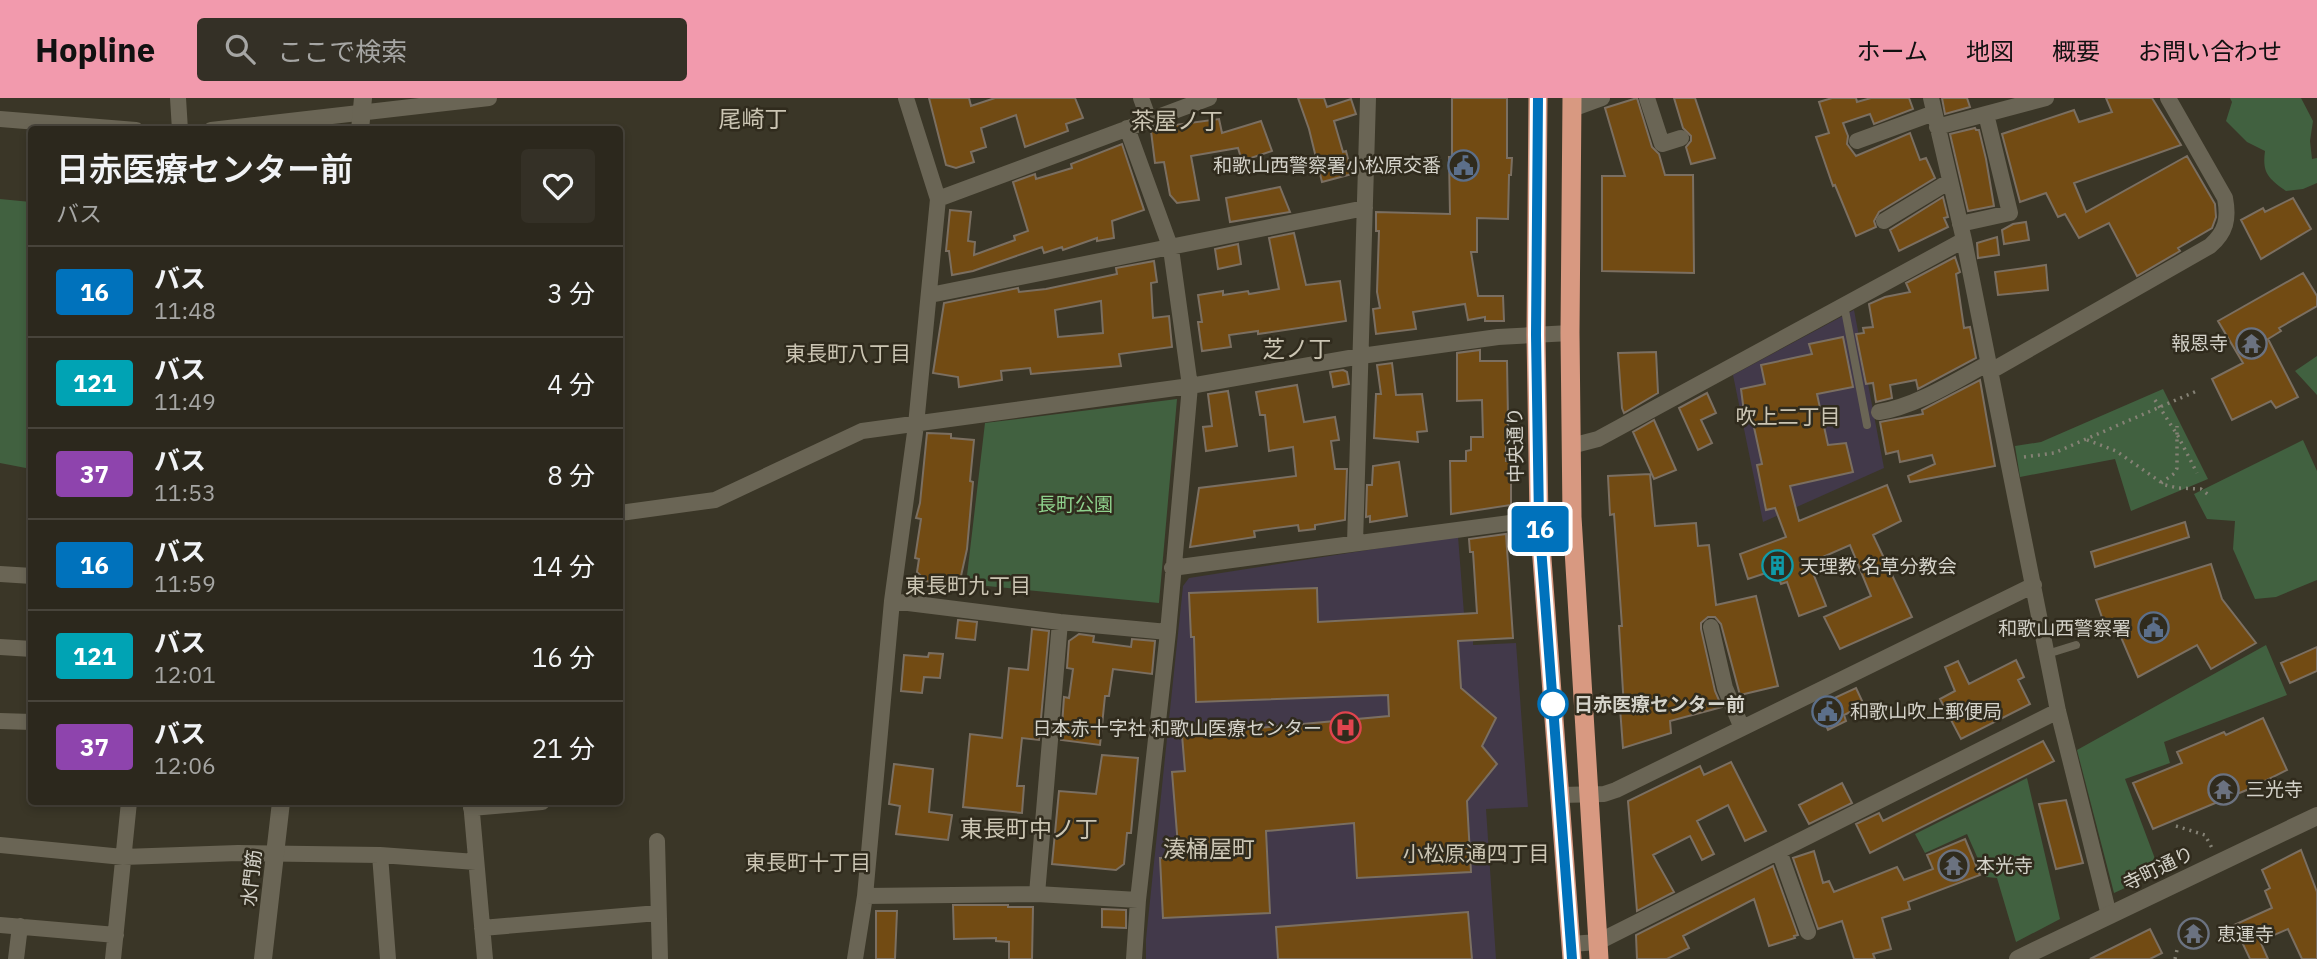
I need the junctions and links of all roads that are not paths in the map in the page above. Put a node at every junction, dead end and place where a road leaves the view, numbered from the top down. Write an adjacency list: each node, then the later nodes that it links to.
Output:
1 (178, 98): 19 (street)
2 (489, 98): 13 (street)
3 (906, 98): 25 (street)
4 (1141, 98): 17 (street)
5 (1209, 98): 17 (street)
6 (1368, 98): 26 (street)
7 (1538, 98): 34 (highway, 中央通り)
8 (1602, 98): 12 (street)
9 (1647, 98): 22 (street)
10 (2046, 98): 15 (street)
11 (2168, 98): 36 (street)
12 (1572, 104): 33 (highway)
13 (362, 113): 20 (street)
14 (1934, 113): 15 (street); 23 (street); 24 (street)
15 (1986, 114): 28 (street)
16 (0, 119): 18 (street)
17 (1149, 120): 21 (street)
18 (87, 126)
19 (180, 126)
20 (247, 126)
21 (1127, 128): 25 (street); 30 (street)
22 (1681, 138)
23 (1857, 141)
24 (1950, 181): 27 (street); 28 (street)
25 (939, 199): 31 (street)
26 (1365, 208): 30 (street); 35 (street)
27 (1884, 221)
28 (1960, 224): 29 (street)
29 (1964, 240): 32 (street); 36 (street)
30 (1171, 248): 31 (street); 37 (street)
31 (930, 295): 39 (street)
32 (1844, 305): 40 (lane); 41 (street)
33 (1570, 333): 34 (street); 41 (highway)
34 (1536, 335): 35 (street); 43 (highway, 中央通り)
35 (1361, 356): 37 (street); 44 (street)
36 (1990, 367): 38 (street); 48 (street)
37 (1190, 386): 39 (street); 45 (street)
38 (1879, 412)
39 (916, 425): 42 (street); 49 (street)
40 (1867, 425)
41 (1570, 446): 61 (highway)
42 (623, 513)
43 (1539, 520): 44 (street); 62 (highway, 中央通り)
44 (1355, 543): 45 (street)
45 (1172, 568): 52 (street)
46 (0, 574): 47 (street)
47 (28, 576)
48 (2034, 585): 56 (street); 60 (street)
49 (892, 601): 50 (street); 75 (street)
50 (1060, 622): 52 (street); 74 (street)
51 (1710, 626): 60 (street)
52 (1168, 632): 76 (street)
53 (2076, 645): 56 (lane)
54 (0, 647): 55 (street)
55 (28, 649)
56 (2048, 654): 57 (street)
57 (2058, 711): 69 (street); 78 (street)
58 (0, 720): 59 (street)
59 (28, 722)
60 (1742, 728): 61 (street)
61 (1589, 794): 62 (street); 84 (highway)
62 (1560, 795): 85 (highway, 中央通り)
63 (129, 805): 72 (street)
64 (281, 805): 70 (street, 水門筋)
65 (471, 805): 73 (street)
66 (2317, 816): 78 (street, 寺町通り)
67 (657, 841): 77 (street)
68 (0, 845): 72 (street)
69 (1779, 851): 82 (street); 84 (street)
70 (275, 854): 71 (street); 72 (street); 88 (street, 水門筋)
71 (380, 855): 73 (street); 89 (street)
72 (123, 857): 83 (street)
73 (476, 862): 81 (street)
74 (1037, 894): 75 (street); 76 (street)
75 (865, 896): 92 (street)
76 (1138, 900): 93 (street)
77 (658, 913): 81 (street); 91 (street)
78 (2109, 915): 94 (street, 寺町通り)
79 (0, 925): 80 (street)
80 (20, 926): 83 (street); 86 (street)
81 (482, 928): 90 (street)
82 (1808, 932)
83 (116, 935): 87 (street)
84 (1598, 951): 85 (street)
85 (1571, 952)
86 (16, 959)
87 (113, 959)
88 (263, 959)
89 (387, 959)
90 (485, 959)
91 (660, 959)
92 (855, 959)
93 (1135, 959)
94 (2018, 959)

